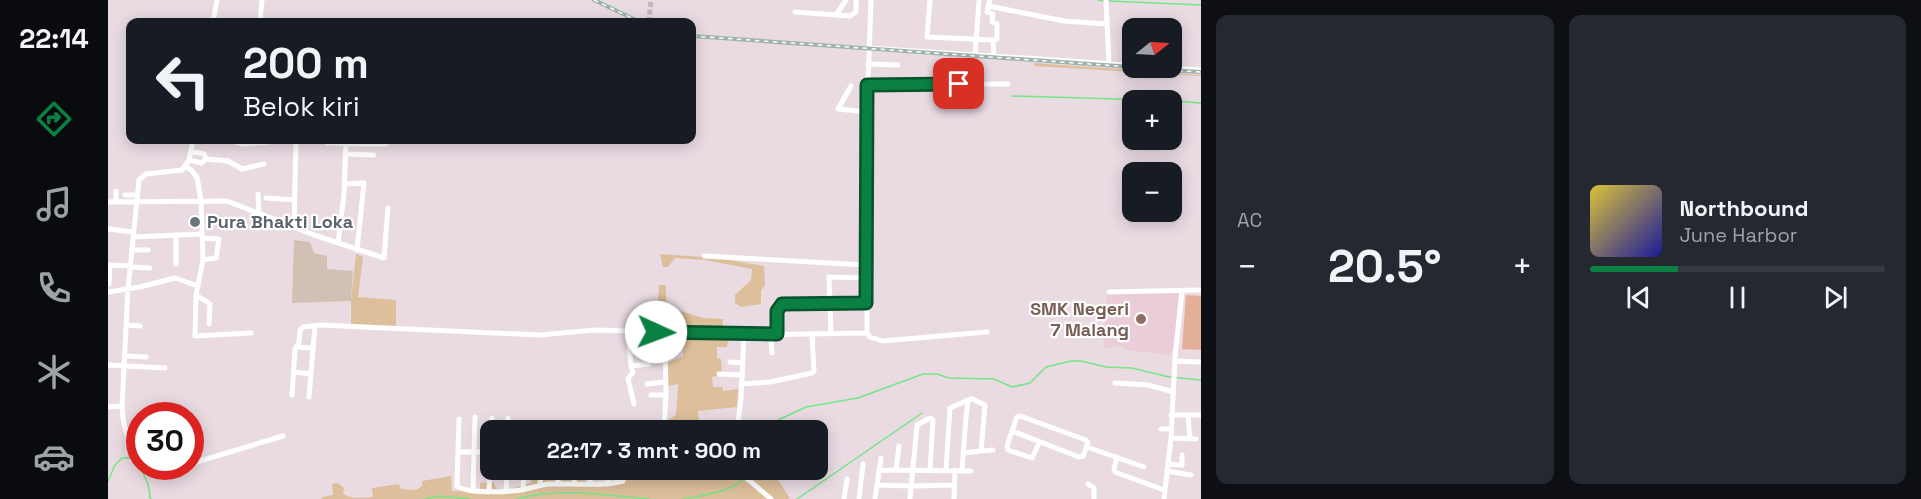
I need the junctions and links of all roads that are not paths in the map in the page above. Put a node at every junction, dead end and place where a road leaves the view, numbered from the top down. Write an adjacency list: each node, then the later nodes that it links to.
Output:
1 (217, 0): 12 (street)
2 (261, 0): 13 (street)
3 (846, 0): 11 (street)
4 (856, 0): 11 (street)
5 (871, 0): 18 (street)
6 (930, 0): 15 (street)
7 (979, 0): 16 (street)
8 (1106, 2): 14 (street)
9 (989, 3): 14 (street); 17 (street)
10 (795, 12): 11 (street)
11 (836, 15)
12 (214, 18)
13 (260, 18)
14 (1107, 24): 22 (street)
15 (933, 38): 16 (street); 19 (street)
16 (976, 40): 17 (street); 20 (street)
17 (993, 40): 21 (street)
18 (868, 48): 19 (street); 23 (street)
19 (932, 52): 20 (street)
20 (975, 55): 21 (street)
21 (994, 57): 22 (street)
22 (1109, 63): 24 (street)
23 (868, 64): 25 (street); 29 (street)
24 (1122, 64)
25 (898, 65)
26 (1182, 69): 27 (street)
27 (1201, 70)
28 (1008, 84): 29 (street)
29 (867, 85): 31 (street)
30 (851, 86): 31 (street)
31 (867, 112): 70 (street)
32 (192, 144): 35 (street)
33 (296, 144): 50 (street)
34 (346, 144): 36 (street)
35 (191, 151): 38 (street); 39 (street)
36 (345, 154): 37 (street); 44 (street)
37 (374, 155)
38 (206, 159): 39 (street); 40 (street)
39 (189, 160): 41 (street)
40 (264, 164)
41 (186, 167): 48 (street); 51 (street)
42 (364, 175): 43 (street)
43 (364, 183): 44 (street); 64 (street)
44 (344, 184): 61 (street)
45 (116, 191): 53 (street)
46 (258, 194): 55 (street)
47 (125, 195): 48 (street)
48 (136, 198): 51 (street); 53 (street); 58 (street)
49 (266, 198): 50 (street)
50 (295, 200): 56 (street)
51 (201, 201): 55 (street); 60 (street)
52 (108, 202): 53 (street)
53 (116, 202)
54 (388, 208): 64 (street)
55 (260, 213): 56 (street)
56 (294, 226): 61 (street)
57 (108, 229): 58 (street)
58 (133, 234): 59 (street); 62 (street)
59 (176, 236): 60 (street); 68 (street)
60 (202, 236): 66 (street); 66 (street)
61 (338, 243): 64 (street)
62 (132, 250): 63 (street); 71 (street)
63 (148, 250)
64 (357, 250)
65 (704, 256): 67 (street)
66 (203, 260): 80 (street)
67 (829, 263): 70 (street); 73 (street)
68 (176, 264)
69 (109, 265): 71 (street); 75 (street)
70 (866, 265): 74 (street)
71 (130, 266): 72 (street); 76 (street)
72 (150, 268)
73 (829, 277): 74 (street); 83 (street)
74 (865, 278): 82 (street)
75 (109, 284)
76 (128, 289): 79 (street); 80 (street); 85 (street)
77 (1201, 290): 78 (street)
78 (1182, 291): 81 (street); 103 (street)
79 (108, 292)
80 (196, 292): 84 (street); 91 (street)
81 (1109, 292)
82 (866, 303): 83 (street); 92 (street)
83 (830, 304): 93 (street); 95 (street)
84 (209, 324)
85 (127, 325): 86 (street); 100 (street)
86 (140, 326)
87 (315, 326): 88 (street); 97 (street); 98 (street)
88 (628, 332): 89 (street); 109 (street)
89 (665, 332): 96 (street); 115 (street)
90 (987, 332): 92 (street)
91 (251, 333)
92 (867, 333): 95 (street)
93 (774, 334): 94 (street); 96 (street); 99 (street)
94 (812, 334): 95 (street); 118 (street)
95 (831, 334)
96 (744, 335): 105 (street)
97 (296, 347): 98 (street); 111 (street)
98 (313, 348): 112 (street)
99 (772, 352)
100 (125, 356): 101 (street); 108 (street)
101 (146, 357)
102 (730, 362): 105 (street)
103 (1175, 362): 104 (street); 119 (street)
104 (1201, 362)
105 (743, 363): 114 (street)
106 (649, 364): 109 (street)
107 (108, 365): 108 (street)
108 (124, 365): 110 (street); 126 (street)
109 (632, 366): 125 (street)
110 (165, 368)
111 (293, 372): 112 (street); 120 (street)
112 (311, 374): 123 (street)
113 (719, 374): 114 (street)
114 (742, 375): 118 (street)
115 (665, 382): 117 (street); 122 (street)
116 (1115, 383): 119 (street)
117 (647, 384)
118 (741, 384): 134 (street)
119 (1174, 392): 128 (street)
120 (292, 395)
121 (651, 395): 122 (street)
122 (666, 395): 133 (street)
123 (309, 397)
124 (968, 400): 145 (street); 149 (street); 161 (street)
125 (634, 404)
126 (122, 406): 127 (street); 138 (street)
127 (108, 407)
128 (1171, 415): 130 (street); 136 (street)
129 (1201, 415): 130 (street)
130 (1188, 416): 140 (street)
131 (475, 417): 147 (street)
132 (459, 419): 146 (street)
133 (665, 420)
134 (737, 420)
135 (1161, 429): 136 (street)
136 (1171, 429): 140 (street)
137 (1012, 431): 141 (street); 141 (street); 143 (street)
138 (126, 434)
139 (283, 436): 153 (street)
140 (1171, 438): 155 (street)
141 (1039, 442): 143 (street)
142 (899, 446): 158 (street)
143 (1087, 447): 151 (street)
144 (993, 450): 145 (street)
145 (981, 451): 149 (street)
146 (458, 452): 147 (street); 187 (street)
147 (475, 452): 148 (street); 187 (street)
148 (480, 452)
149 (963, 453): 162 (street)
150 (1182, 456): 155 (street)
151 (1117, 457): 156 (street); 186 (street)
152 (881, 458): 157 (street)
153 (204, 460)
154 (863, 464): 193 (street)
155 (1168, 464): 164 (street)
156 (1144, 467)
157 (879, 470): 158 (street); 183 (street)
158 (896, 470): 159 (street)
159 (913, 470): 160 (street); 160 (street); 185 (street)
160 (930, 470): 161 (street)
161 (946, 470): 162 (street)
162 (958, 470): 163 (street); 184 (street)
163 (971, 471)
164 (1167, 471): 165 (street); 186 (street)
165 (1191, 475)
166 (847, 479): 192 (street)
167 (489, 480): 188 (street)
168 (506, 480): 189 (street)
169 (523, 480): 190 (street)
170 (540, 480): 178 (street)
171 (558, 480): 179 (street)
172 (574, 480): 177 (street)
173 (591, 480): 180 (street)
174 (608, 480): 181 (street)
175 (623, 480): 181 (street)
176 (751, 480): 191 (street)
177 (574, 483): 179 (street); 180 (street)
178 (540, 484): 179 (street); 190 (street)
179 (558, 484)
180 (591, 484): 181 (street)
181 (608, 484)
182 (1088, 484): 197 (street)
183 (877, 485): 185 (street); 194 (street)
184 (955, 485): 185 (street); 196 (street)
185 (912, 486): 195 (street)
186 (1164, 488): 198 (street)
187 (473, 490): 188 (street)
188 (489, 490): 189 (street)
189 (506, 490): 190 (street)
190 (522, 490)
191 (771, 499)
192 (844, 499)
193 (859, 499)
194 (875, 499)
195 (910, 499)
196 (954, 499)
197 (1094, 499)
198 (1164, 499)

